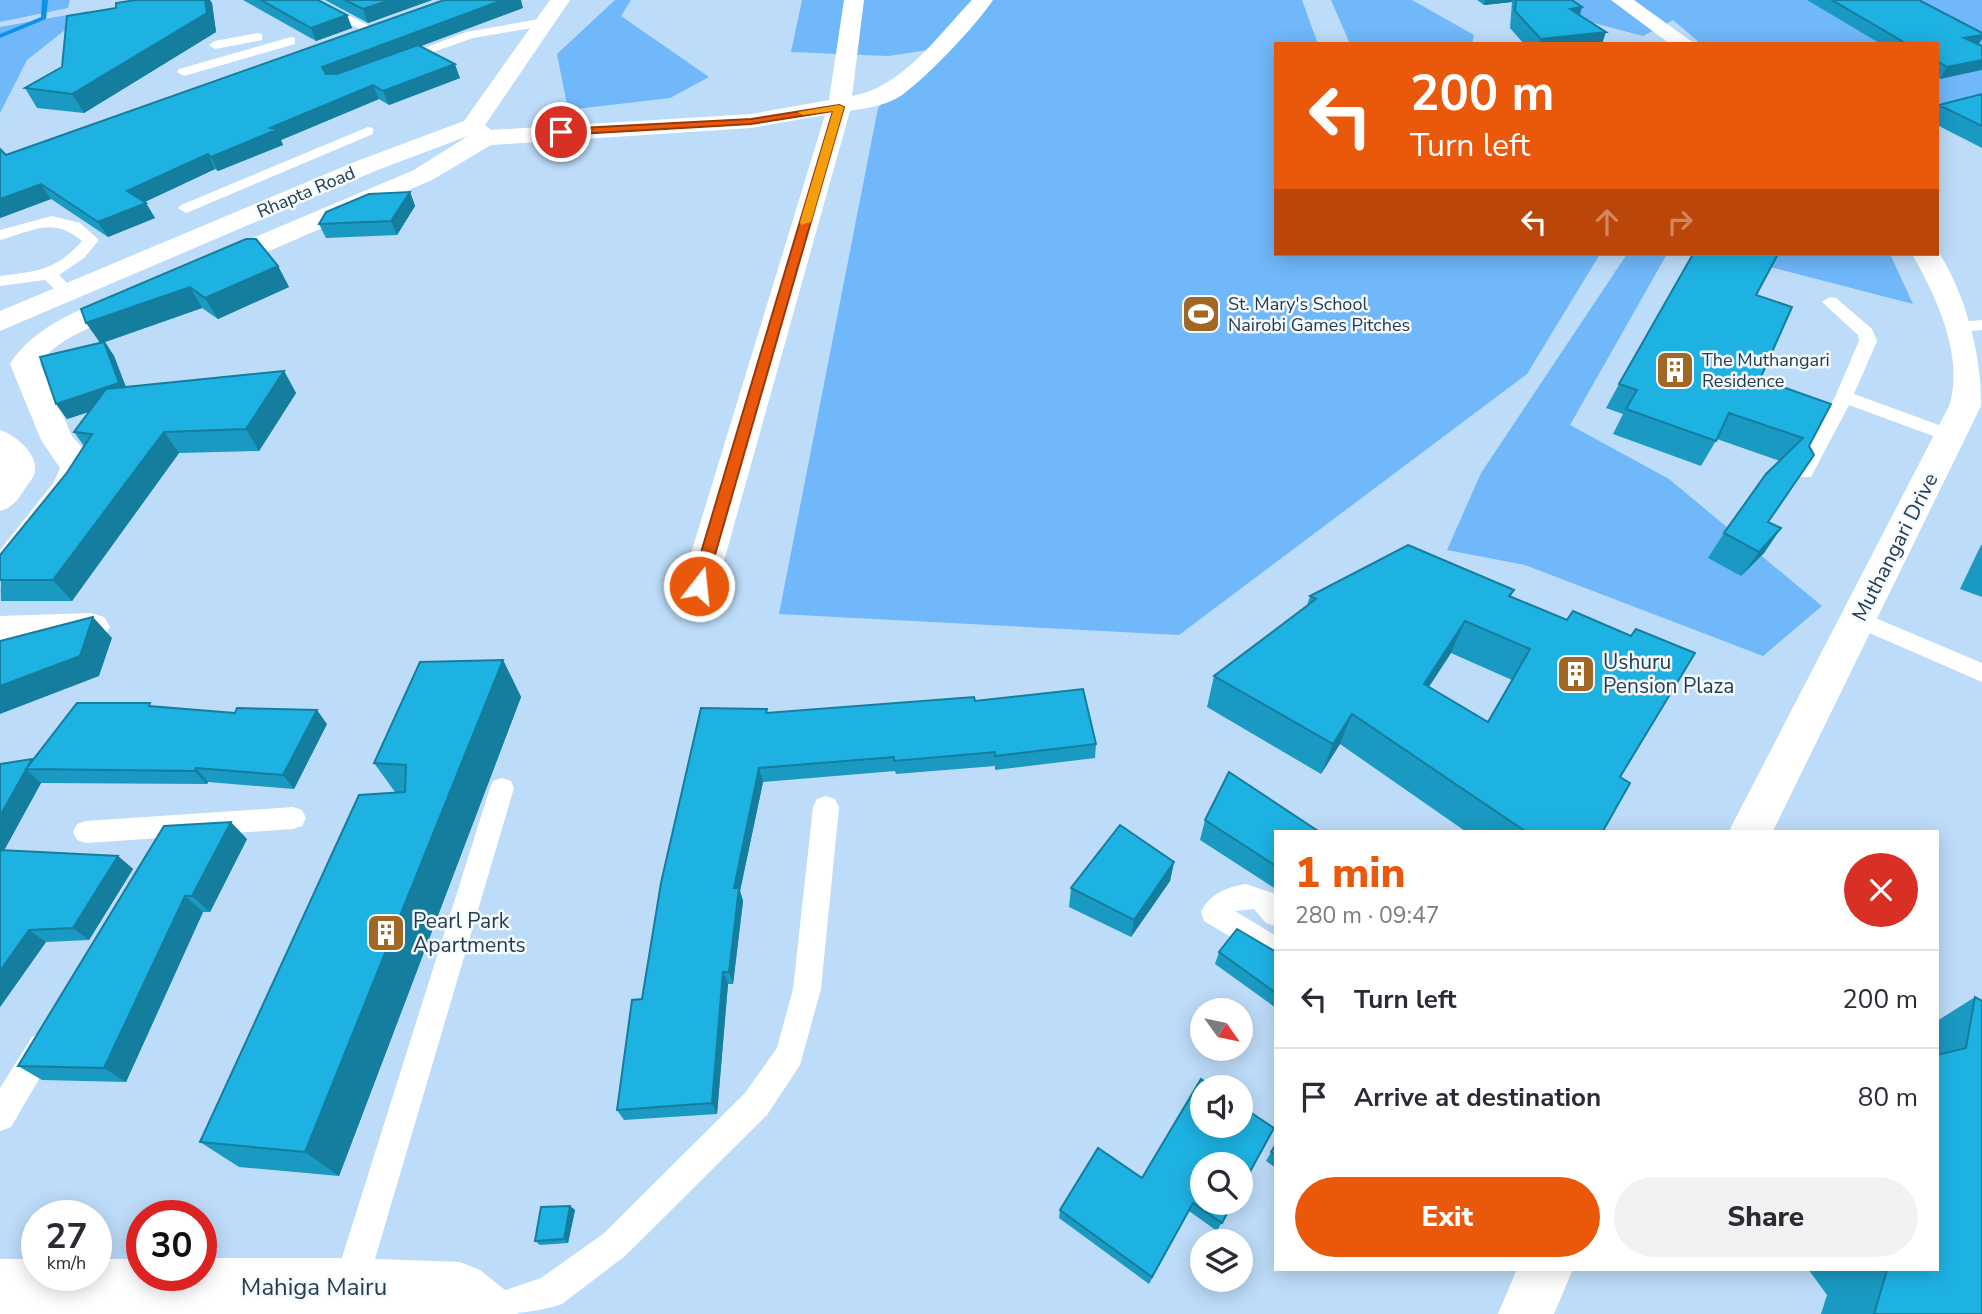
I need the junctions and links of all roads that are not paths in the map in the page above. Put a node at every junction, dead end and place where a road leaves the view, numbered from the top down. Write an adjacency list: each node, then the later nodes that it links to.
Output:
1 (310, 0): 8 (lane)
2 (560, 0): 7 (street)
3 (854, 0): 16 (street)
4 (983, 0): 16 (street)
5 (1621, 0): 10 (street)
6 (397, 22): 8 (street)
7 (545, 22): 13 (lane); 18 (street)
8 (373, 31): 9 (street)
9 (349, 39)
10 (1681, 42)
11 (215, 45): 12 (lane)
12 (303, 46): 14 (lane); 15 (street)
13 (385, 65)
14 (184, 72)
15 (236, 79)
16 (839, 107): 18 (street); 35 (street)
17 (368, 131): 19 (lane)
18 (478, 132): 20 (street, Rhapta Road); 34 (street)
19 (330, 148): 20 (lane); 21 (lane)
20 (366, 166): 25 (street, Rhapta Road)
21 (186, 208)
22 (0, 235): 25 (lane)
23 (1927, 256): 28 (street, Muthangari Drive)
24 (0, 281): 25 (lane)
25 (58, 284): 27 (street, Rhapta Road)
26 (1830, 302): 29 (lane)
27 (0, 322)
28 (1975, 327): 30 (street, Muthangari Drive)
29 (1844, 397): 30 (lane); 32 (lane)
30 (1951, 436): 36 (street, Muthangari Drive)
31 (0, 440): 33 (street)
32 (1804, 471)
33 (0, 499)
34 (0, 575)
35 (699, 586)
36 (1859, 619): 39 (lane); 44 (street, Muthangari Drive)
37 (91, 626): 38 (street)
38 (0, 630)
39 (1982, 673)
40 (502, 788): 52 (lane)
41 (826, 807): 54 (lane)
42 (293, 818): 43 (lane)
43 (176, 826): 45 (lane); 46 (lane)
44 (1752, 830)
45 (86, 832)
46 (157, 858)
47 (1274, 912): 48 (lane)
48 (1274, 948)
49 (55, 1025): 50 (lane)
50 (0, 1116)
51 (1544, 1271): 55 (street)
52 (350, 1286): 53 (street, Mahiga Mairu); 54 (street, Mahiga Mairu)
53 (0, 1287)
54 (480, 1305)
55 (1526, 1314)

